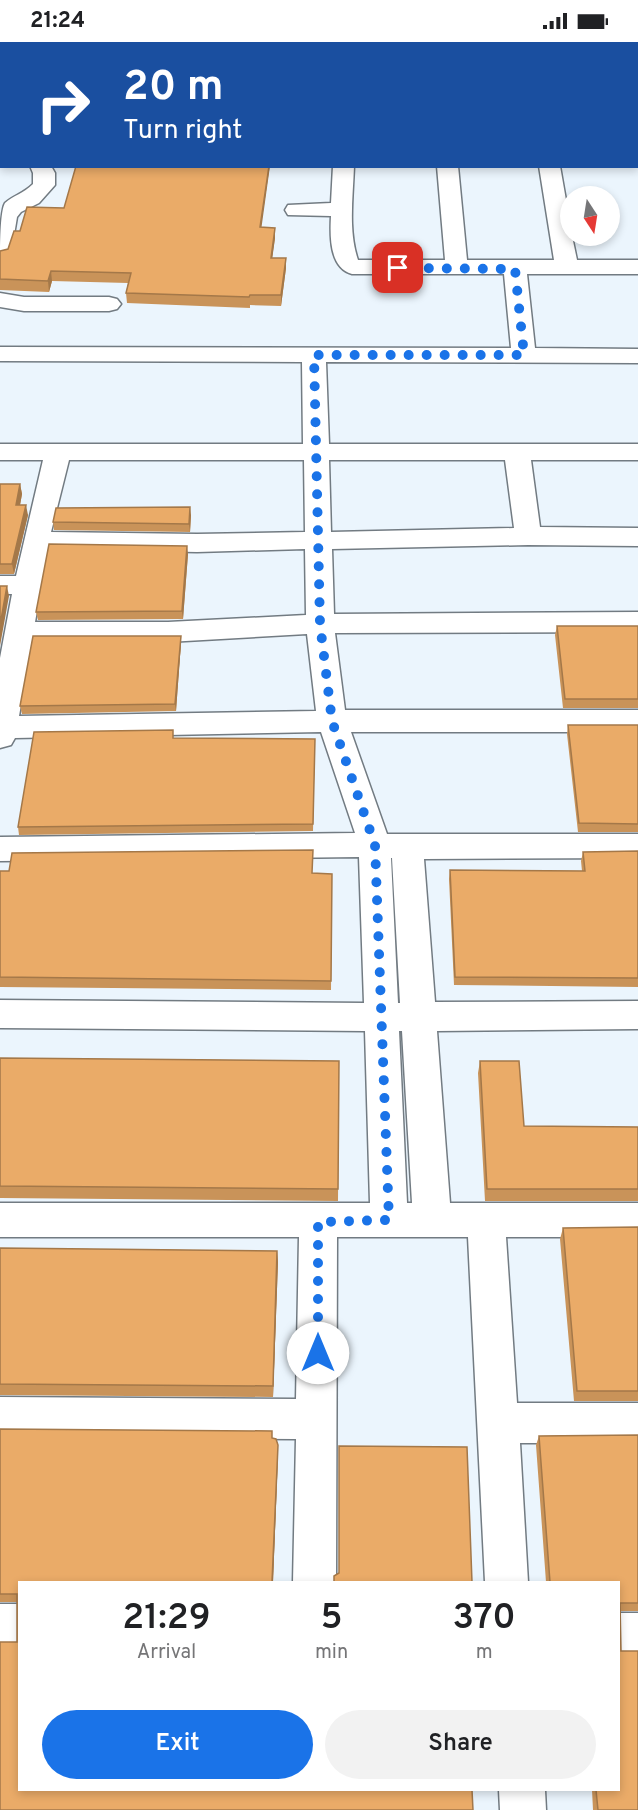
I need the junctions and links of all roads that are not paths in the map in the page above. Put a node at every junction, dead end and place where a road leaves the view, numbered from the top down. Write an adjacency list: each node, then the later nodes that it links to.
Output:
1 (41, 168): 7 (street)
2 (344, 168): 5 (street)
3 (447, 168): 9 (street)
4 (549, 168): 10 (street)
5 (342, 209): 6 (street); 9 (street)
6 (296, 210)
7 (0, 253)
8 (638, 267): 10 (street)
9 (457, 268): 11 (street)
10 (567, 268): 11 (street)
11 (515, 269): 16 (street)
12 (0, 300): 13 (street)
13 (109, 304)
14 (0, 354): 15 (street)
15 (314, 355): 16 (street); 20 (street)
16 (524, 355): 17 (street)
17 (638, 356)
18 (1, 452): 19 (street)
19 (58, 452): 20 (street); 26 (street)
20 (315, 452): 21 (street); 25 (street)
21 (517, 452): 22 (street); 23 (street)
22 (638, 452)
23 (528, 536): 24 (street); 25 (street)
24 (638, 537)
25 (320, 539): 26 (street); 30 (street)
26 (36, 540): 28 (street)
27 (0, 585): 28 (street)
28 (29, 585): 31 (street)
29 (638, 622): 30 (street)
30 (320, 624): 31 (street); 32 (street)
31 (19, 631): 34 (street)
32 (332, 721): 33 (street); 34 (street); 35 (street)
33 (638, 721)
34 (1, 732)
35 (391, 846): 36 (street); 37 (street); 39 (street); 41 (street)
36 (638, 846)
37 (0, 849)
38 (0, 1014): 41 (street)
39 (419, 1016): 40 (street); 41 (street); 44 (street)
40 (638, 1016)
41 (381, 1017): 43 (street)
42 (0, 1220): 47 (street)
43 (389, 1220): 44 (street); 47 (street)
44 (432, 1220): 45 (street)
45 (486, 1220): 46 (street); 50 (street)
46 (638, 1220)
47 (318, 1222): 49 (street)
48 (0, 1417): 49 (street)
49 (317, 1419): 52 (street)
50 (497, 1423): 51 (street); 53 (street)
51 (638, 1423)
52 (315, 1581)
53 (507, 1581)
54 (0, 1626): 55 (street)
55 (18, 1626)
56 (620, 1635): 57 (street)
57 (638, 1635)
58 (522, 1791): 59 (street)
59 (523, 1810)

